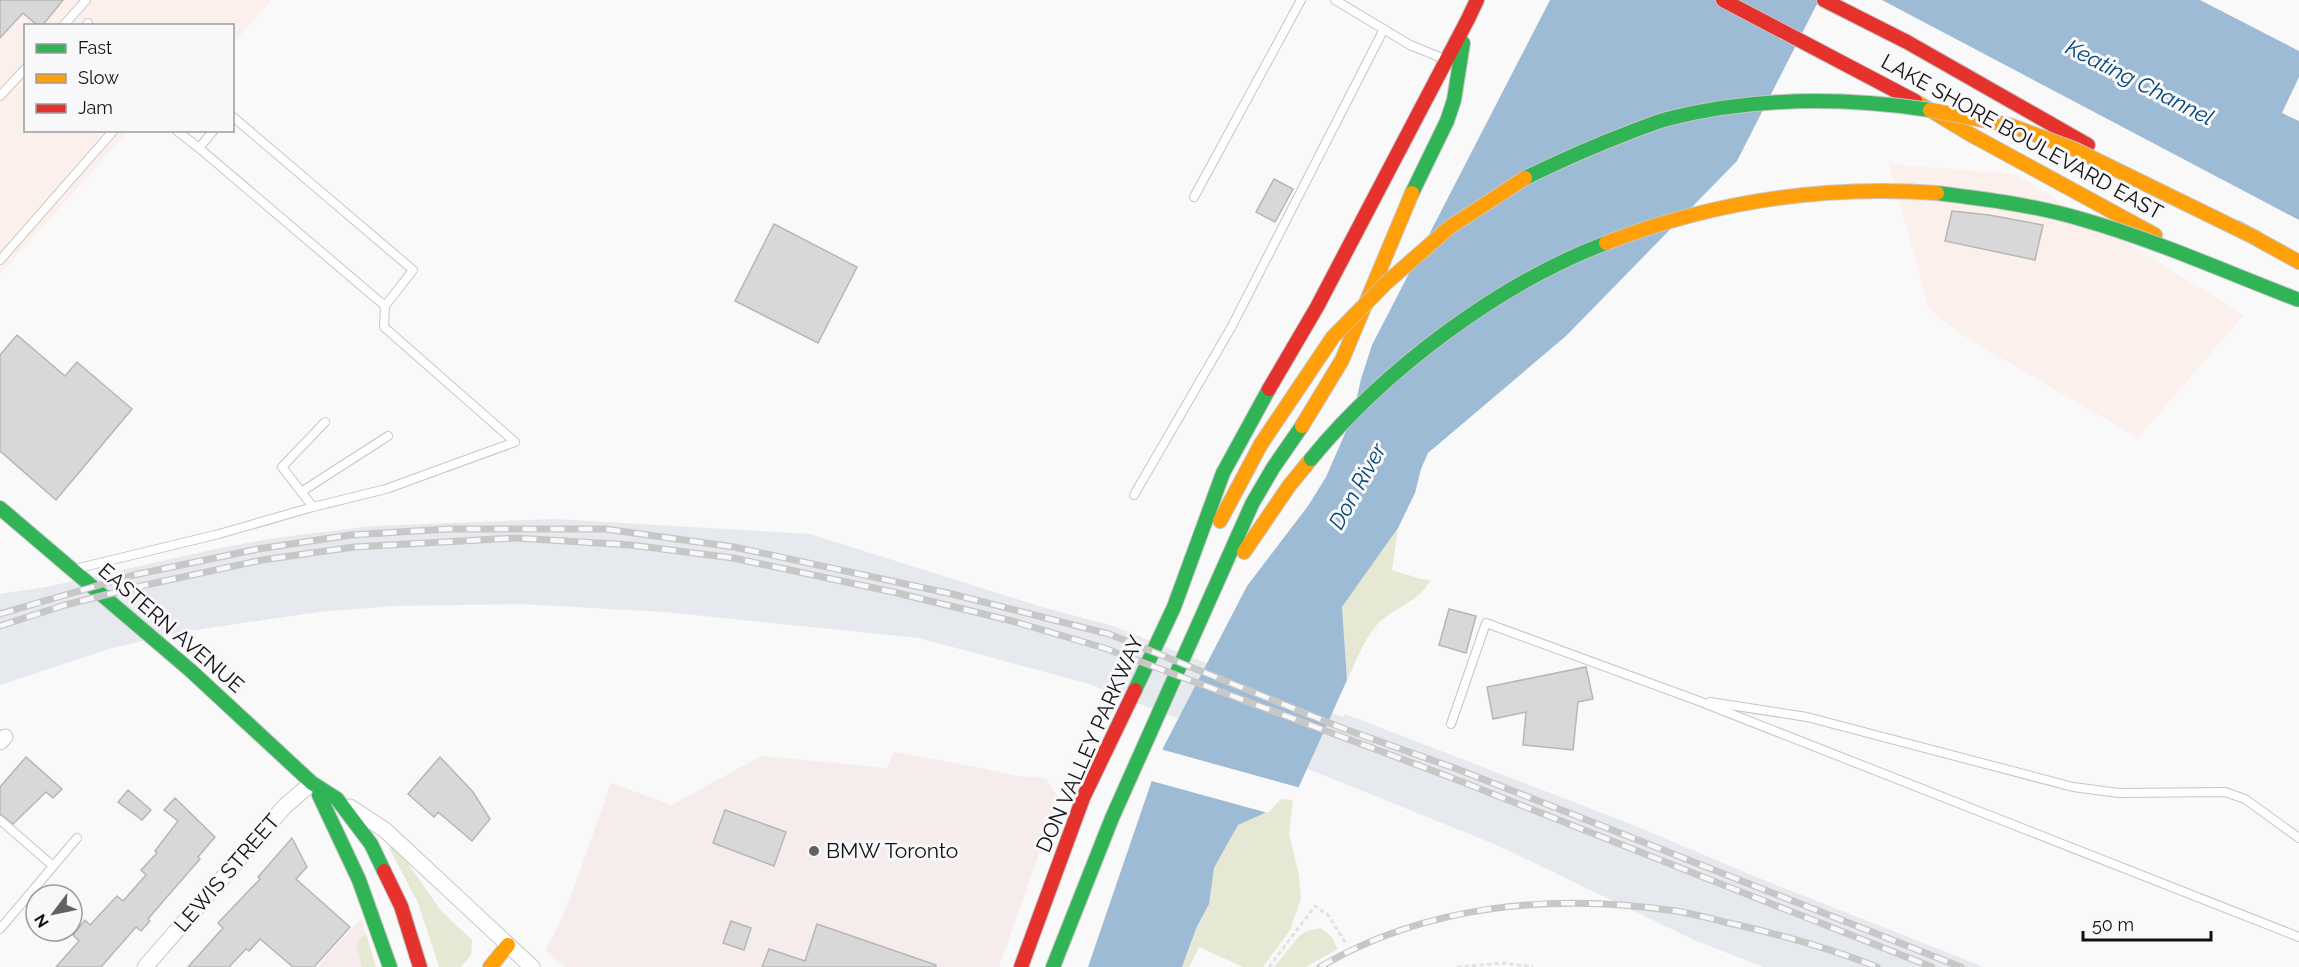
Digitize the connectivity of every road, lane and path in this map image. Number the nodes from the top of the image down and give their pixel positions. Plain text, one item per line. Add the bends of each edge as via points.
1 (86, 0) edge
2 (1301, 0) edge
3 (1335, 0) edge
4 (1477, 0) edge
5 (1723, 0) edge
6 (1824, 0) edge
7 (1468, 19) junction
8 (65, 24) edge
9 (1384, 29) junction
10 (1446, 60) junction
11 (24, 70) edge
12 (0, 96) edge
13 (234, 118) edge
14 (112, 132) edge
15 (179, 132) edge
16 (212, 132) edge
17 (199, 148) junction
18 (1194, 196) dead end
19 (0, 260) edge
20 (2299, 261) edge
21 (2299, 300) edge
22 (385, 306) junction
23 (2299, 313) edge
24 (325, 422) dead end
25 (388, 436) dead end
26 (301, 492) junction
27 (1134, 495) dead end
28 (313, 507) junction
29 (0, 508) edge
30 (71, 569) junction
31 (1174, 607) junction
32 (1197, 627) junction
33 (1696, 700) junction
34 (1451, 724) dead end
35 (312, 783) junction
36 (337, 799) junction
37 (0, 820) edge
38 (77, 838) dead end
39 (2299, 838) edge
40 (53, 866) junction
41 (0, 928) edge
42 (2299, 937) edge
43 (508, 945) junction
44 (1347, 945) dead end
45 (145, 967) edge
46 (390, 967) edge
47 (420, 967) edge
48 (490, 967) edge
49 (532, 967) edge
50 (1021, 967) edge
51 (1053, 967) edge
52 (1269, 967) edge
53 (1457, 967) edge
54 (1533, 967) edge

1 - 8 lane
2 - 18 lane
3 - 9 lane
4 - 7 main road
5 - 23 main road, LAKE SHORE BOULEVARD EAST via 1885,84
6 - 20 main road, LAKE SHORE BOULEVARD EAST via 1907,42
7 - 10 main road
7 - 32 main road via 1448,121 1393,234 1342,360 1252,504
9 - 10 lane
9 - 27 lane via 1232,326
10 - 31 main road via 1317,307 1223,473
11 - 12 lane
13 - 22 lane via 413,270
14 - 19 lane
15 - 17 lane
16 - 17 lane
17 - 22 lane
20 - 31 main road, bridge via 2074,148 2009,125 1888,104 1831,100 1735,106 1666,120 1592,146 1525,178 1450,227 1386,283 1333,337 1261,444
21 - 32 main road, bridge via 2172,248 2087,220 2006,201 1887,189 1802,195 1690,214 1594,247 1498,297 1383,384 1311,459 1249,544
22 - 28 lane via 384,327 516,442 386,489
24 - 26 lane via 282,467
25 - 26 lane
26 - 28 lane
28 - 30 lane
29 - 30 main road, EASTERN AVENUE
30 - 35 main road, EASTERN AVENUE via 190,670
31 - 50 main road, DON VALLEY PARKWAY via 1083,798
32 - 51 main road via 1107,829
33 - 34 lane via 1486,623
33 - 39 lane via 1807,717 2073,787 2119,793 2225,792 2245,799
33 - 42 lane
35 - 36 main road, EASTERN AVENUE
35 - 45 street, LEWIS STREET via 291,800
35 - 46 main road, EASTERN AVENUE via 370,902
36 - 43 street via 383,828
36 - 47 main road, EASTERN AVENUE via 381,865 401,906
37 - 40 lane
38 - 40 lane
40 - 41 lane
43 - 48 main road
43 - 49 street
44 - 52 path via 1328,915 1315,906
53 - 54 path via 1504,963

